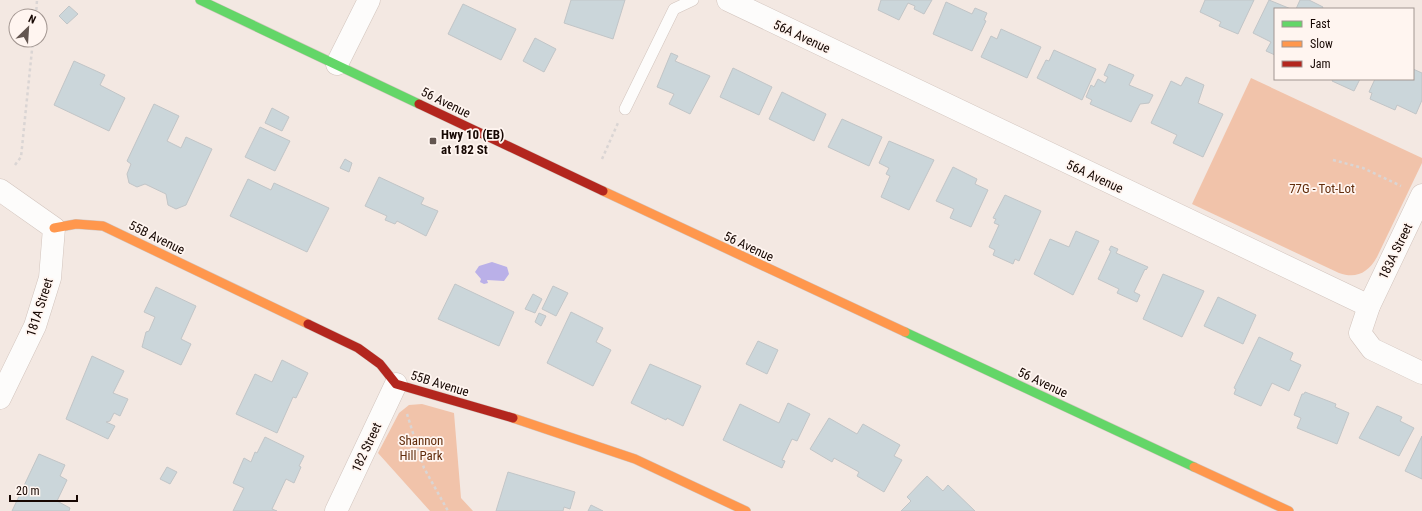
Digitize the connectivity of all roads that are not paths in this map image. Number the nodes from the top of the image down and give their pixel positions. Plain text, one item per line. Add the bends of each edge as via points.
1 (200, 0) edge
2 (369, 0) edge
3 (693, 0) edge
4 (728, 0) edge
5 (337, 64) junction
6 (625, 109) road end
7 (0, 190) edge
8 (1414, 192) edge
9 (54, 228) junction
10 (1368, 306) junction
11 (1422, 373) edge
12 (396, 384) junction
13 (0, 398) edge
14 (336, 511) edge
15 (746, 511) edge
16 (1289, 511) edge

1 - 5 main road, 56 Avenue
2 - 5 street
3 - 6 lane via 674,9
4 - 10 street, 56A Avenue
5 - 16 main road, 56 Avenue via 670,223
7 - 9 street
8 - 10 street, 183A Street
9 - 12 main road, 55B Avenue via 76,224 103,226 358,348 380,364
9 - 13 street, 181A Street via 50,278 35,326
10 - 11 street via 1360,333 1372,349
12 - 14 street, 182 Street
12 - 15 main road, 55B Avenue via 620,453

